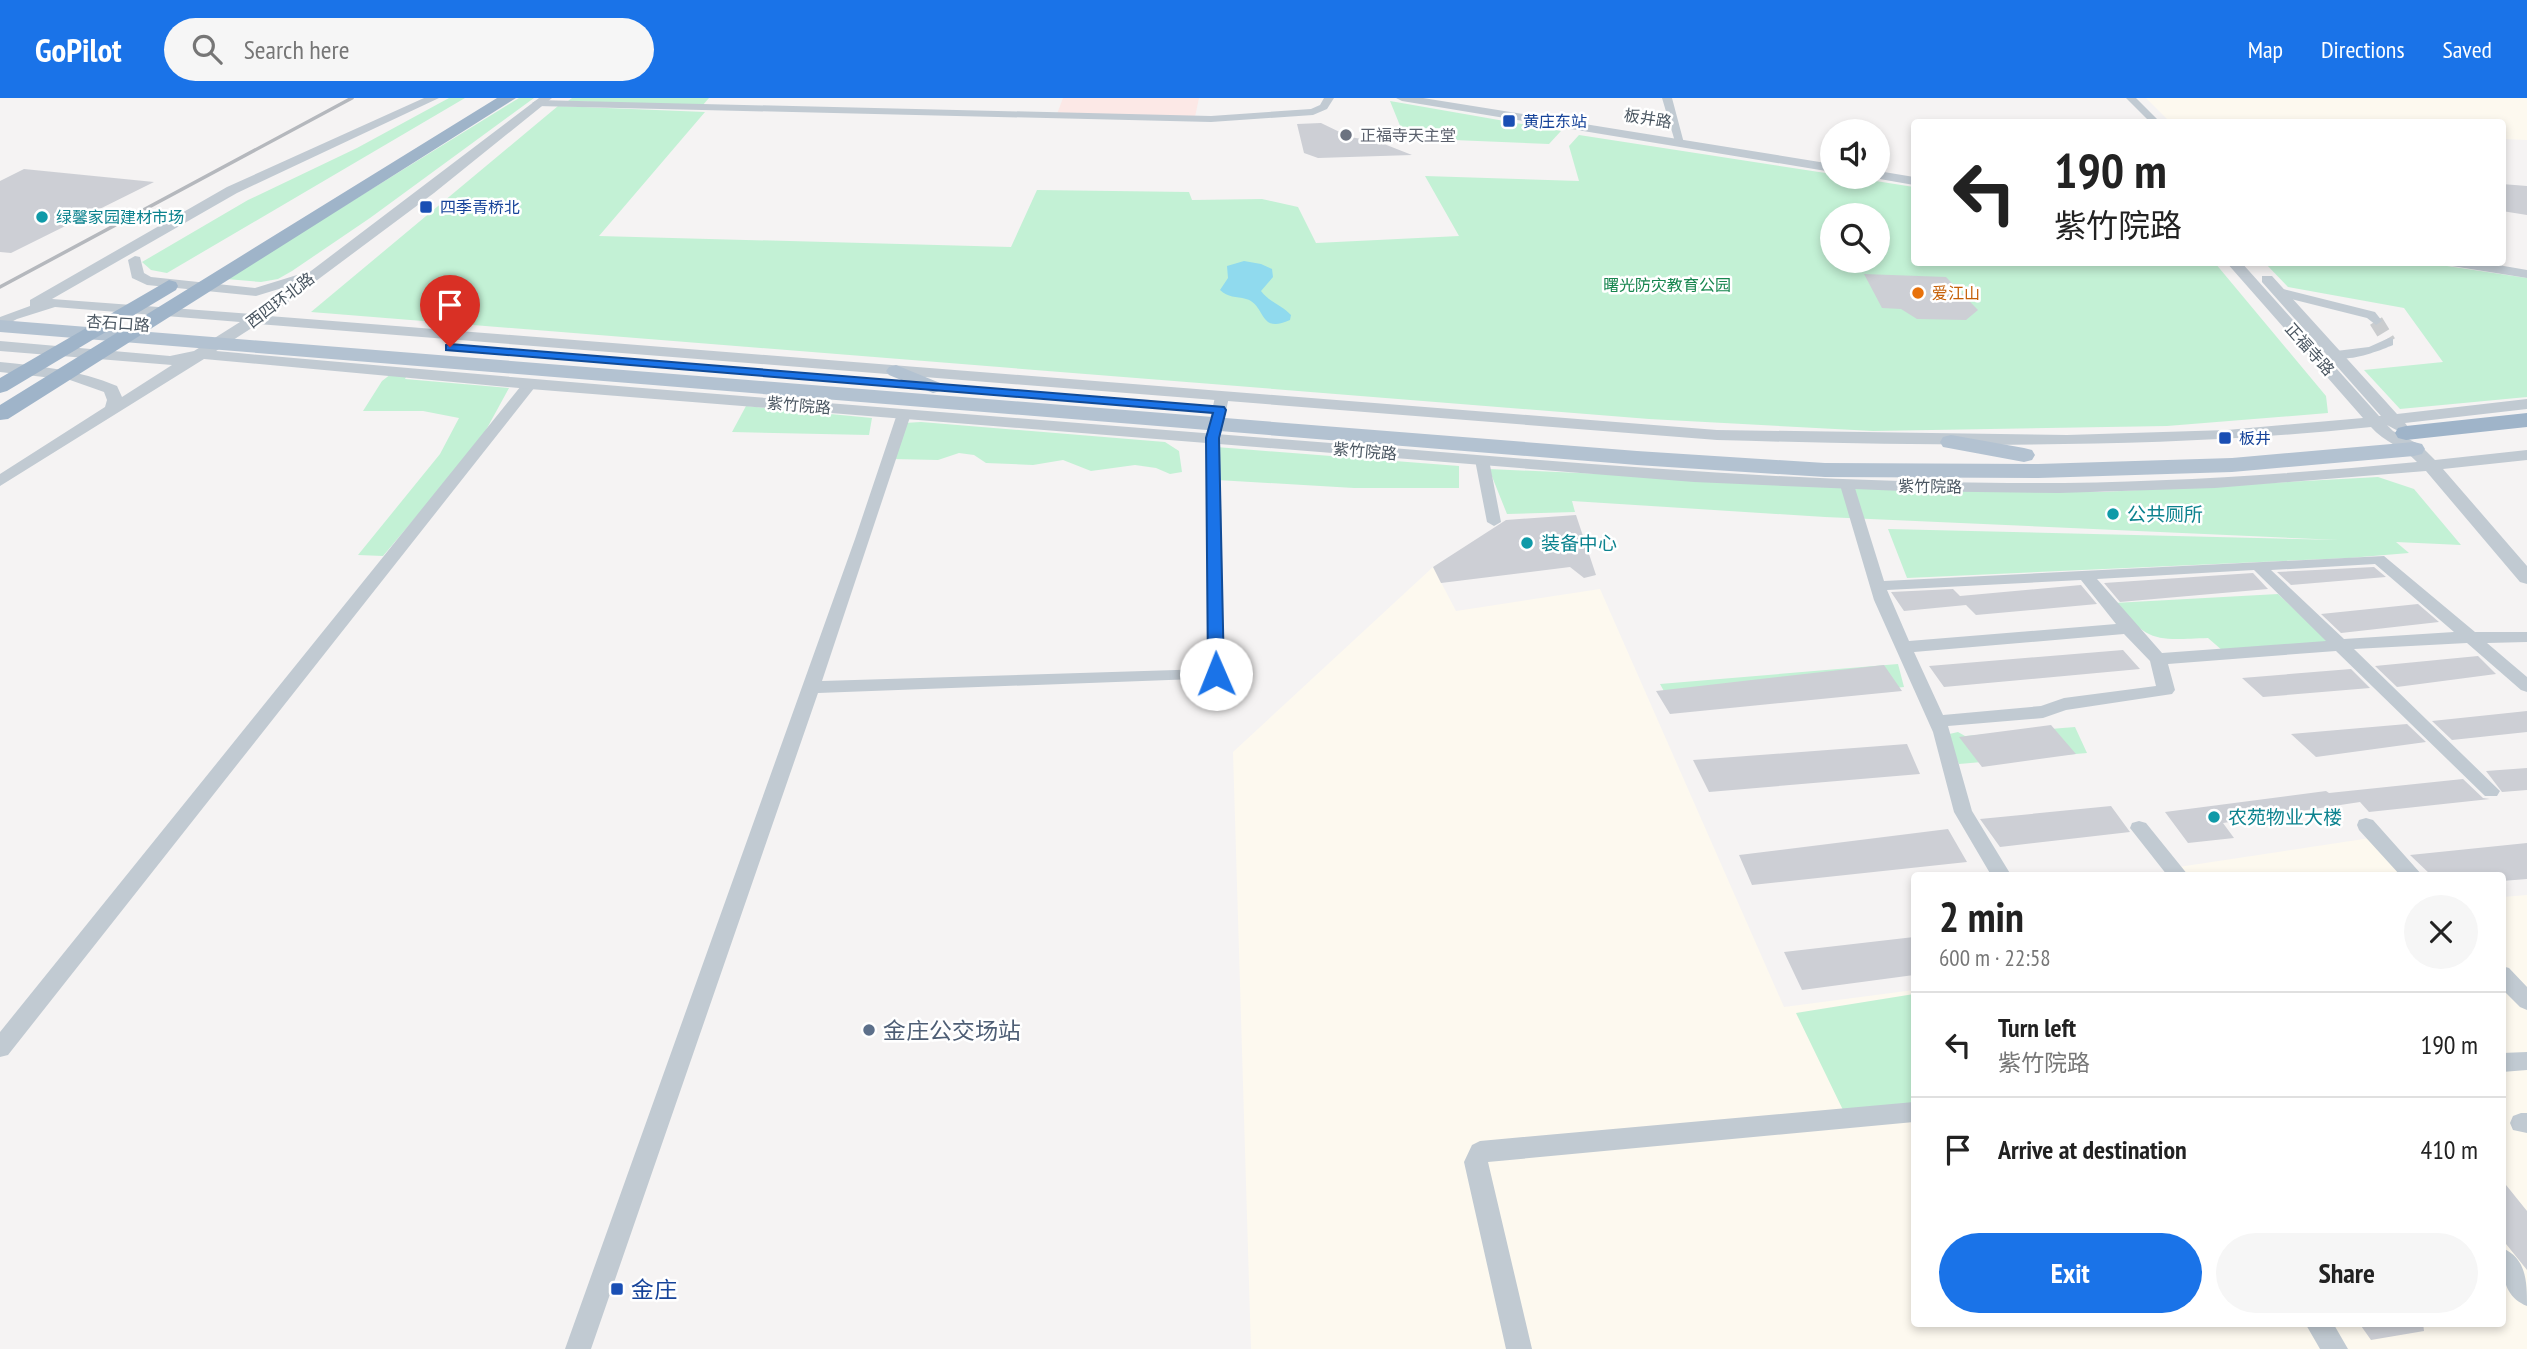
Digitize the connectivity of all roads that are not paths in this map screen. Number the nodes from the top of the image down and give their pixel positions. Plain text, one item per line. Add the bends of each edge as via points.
1 (433, 98) edge
2 (479, 98) edge
3 (508, 98) edge
4 (1329, 98) edge
5 (1402, 98) edge
6 (1418, 98) edge
7 (1667, 98) edge
8 (2131, 98) edge
9 (541, 101) edge
10 (2152, 119) edge
11 (1680, 143) junction
12 (372, 163) dead end
13 (1820, 164) edge
14 (1890, 175) edge
15 (1911, 178) edge
16 (301, 206) dead end
17 (134, 254) junction
18 (220, 255) dead end
19 (2237, 266) edge
20 (2256, 266) edge
21 (2477, 266) edge
22 (323, 267) junction
23 (197, 269) dead end
24 (2527, 274) edge
25 (2279, 292) junction
26 (54, 303) junction
27 (33, 317) junction
28 (2, 321) edge
29 (2376, 321) tunnel mouth
30 (245, 326) junction
31 (2389, 342) dead end
32 (0, 346) edge
33 (210, 348) junction
34 (2336, 355) junction
35 (428, 361) junction
36 (0, 367) edge
37 (895, 371) junction
38 (453, 377) junction
39 (530, 384) junction
40 (729, 384) junction
41 (0, 387) edge
42 (933, 387) junction
43 (774, 404) junction
44 (2527, 404) edge
45 (113, 408) junction
46 (0, 414) edge
47 (904, 414) junction
48 (1218, 417) junction
49 (2527, 420) edge
50 (2395, 431) junction
51 (2527, 436) edge
52 (1427, 441) junction
53 (1951, 442) junction
54 (2527, 455) edge
55 (1482, 460) junction
56 (1519, 463) junction
57 (2031, 463) junction
58 (2431, 466) junction
59 (0, 481) edge
60 (1847, 485) junction
61 (1984, 488) junction
62 (1494, 522) dead end
63 (2257, 565) junction
64 (2085, 575) junction
65 (2527, 578) edge
66 (1878, 586) junction
67 (2128, 628) junction
68 (2527, 637) edge
69 (2471, 638) junction
70 (1903, 647) junction
71 (2343, 647) junction
72 (2158, 659) junction
73 (2527, 686) edge
74 (811, 687) junction
75 (1938, 721) junction
76 (2491, 791) dead end
77 (2366, 825) dead end
78 (2139, 828) dead end
79 (1999, 872) edge
80 (2176, 872) edge
81 (2409, 872) edge
82 (2506, 978) edge
83 (2527, 1001) edge
84 (0, 1048) edge
85 (2527, 1061) edge
86 (2506, 1063) edge
87 (1911, 1112) edge
88 (2506, 1265) edge
89 (2527, 1294) edge
90 (2321, 1327) edge
91 (578, 1349) edge
92 (1518, 1349) edge
93 (2335, 1349) edge

1 - 17 street
2 - 12 highway
3 - 46 highway
4 - 9 street via 1324,107 1312,111 1211,120
5 - 11 street
6 - 11 street, 板井路
7 - 11 street
8 - 10 street
9 - 22 street, 西四环北路
11 - 13 street
14 - 15 street
16 - 18 highway
17 - 22 street via 137,275 147,281 256,292
17 - 26 street
17 - 28 street
19 - 50 street, 正福寺路
20 - 25 street, 正福寺路
21 - 24 street
22 - 30 street, 西四环北路
23 - 41 highway
25 - 29 street via 2371,315
25 - 34 street, 正福寺路
26 - 27 street
26 - 28 street
26 - 30 street
27 - 28 main road, 杏石口路
27 - 30 main road, 杏石口路
28 - 33 main road, 杏石口路
30 - 33 street, 西四环北路
30 - 37 street, 紫竹院路
30 - 42 main road, 紫竹院路
31 - 34 street
32 - 33 street via 170,361
33 - 35 main road, 紫竹院路
33 - 38 street, 紫竹院路
33 - 45 street, 西四环北路
34 - 50 street, 正福寺路
35 - 38 main road
35 - 40 main road, 紫竹院路
36 - 45 street via 89,379 111,389 116,400
37 - 42 main road
37 - 48 street, 紫竹院路
38 - 39 street, 紫竹院路
39 - 43 street, 紫竹院路
39 - 84 street
40 - 43 main road
40 - 48 main road, 紫竹院路
42 - 48 main road, 紫竹院路
43 - 47 street, 紫竹院路
44 - 50 street, 紫竹院路
45 - 59 street, 西四环北路
47 - 48 street, 紫竹院路
47 - 74 street
48 - 52 main road, 紫竹院路
48 - 53 street, 紫竹院路
48 - 55 street, 紫竹院路
48 - 57 main road, 紫竹院路 via 1637,445
48 - 74 street via 1216,674
49 - 50 highway, 紫竹院路
50 - 51 highway, 紫竹院路
50 - 53 street, 紫竹院路
50 - 57 main road, 紫竹院路
50 - 57 main road, 紫竹院路 via 2232,465
50 - 58 street
52 - 56 main road
52 - 57 main road, 紫竹院路 via 1825,470
53 - 57 main road
54 - 58 street, 紫竹院路
55 - 56 street, 紫竹院路
55 - 62 street
56 - 60 street, 紫竹院路
57 - 61 main road
58 - 61 street, 紫竹院路 via 2225,482
58 - 65 street
60 - 61 street, 紫竹院路
60 - 66 street
63 - 64 street
63 - 69 street via 2379,559
63 - 71 street
64 - 66 street
64 - 67 street
66 - 70 street
67 - 70 street
67 - 72 street
68 - 69 street
69 - 71 street
69 - 73 street
70 - 75 street
71 - 72 street
71 - 76 street
72 - 75 street via 2166,690 2064,704 2043,712
74 - 91 street
75 - 79 street via 1964,812
77 - 81 street
78 - 80 street
82 - 83 street
85 - 86 street
87 - 92 street via 1480,1152 1476,1162
88 - 89 street
90 - 93 street

